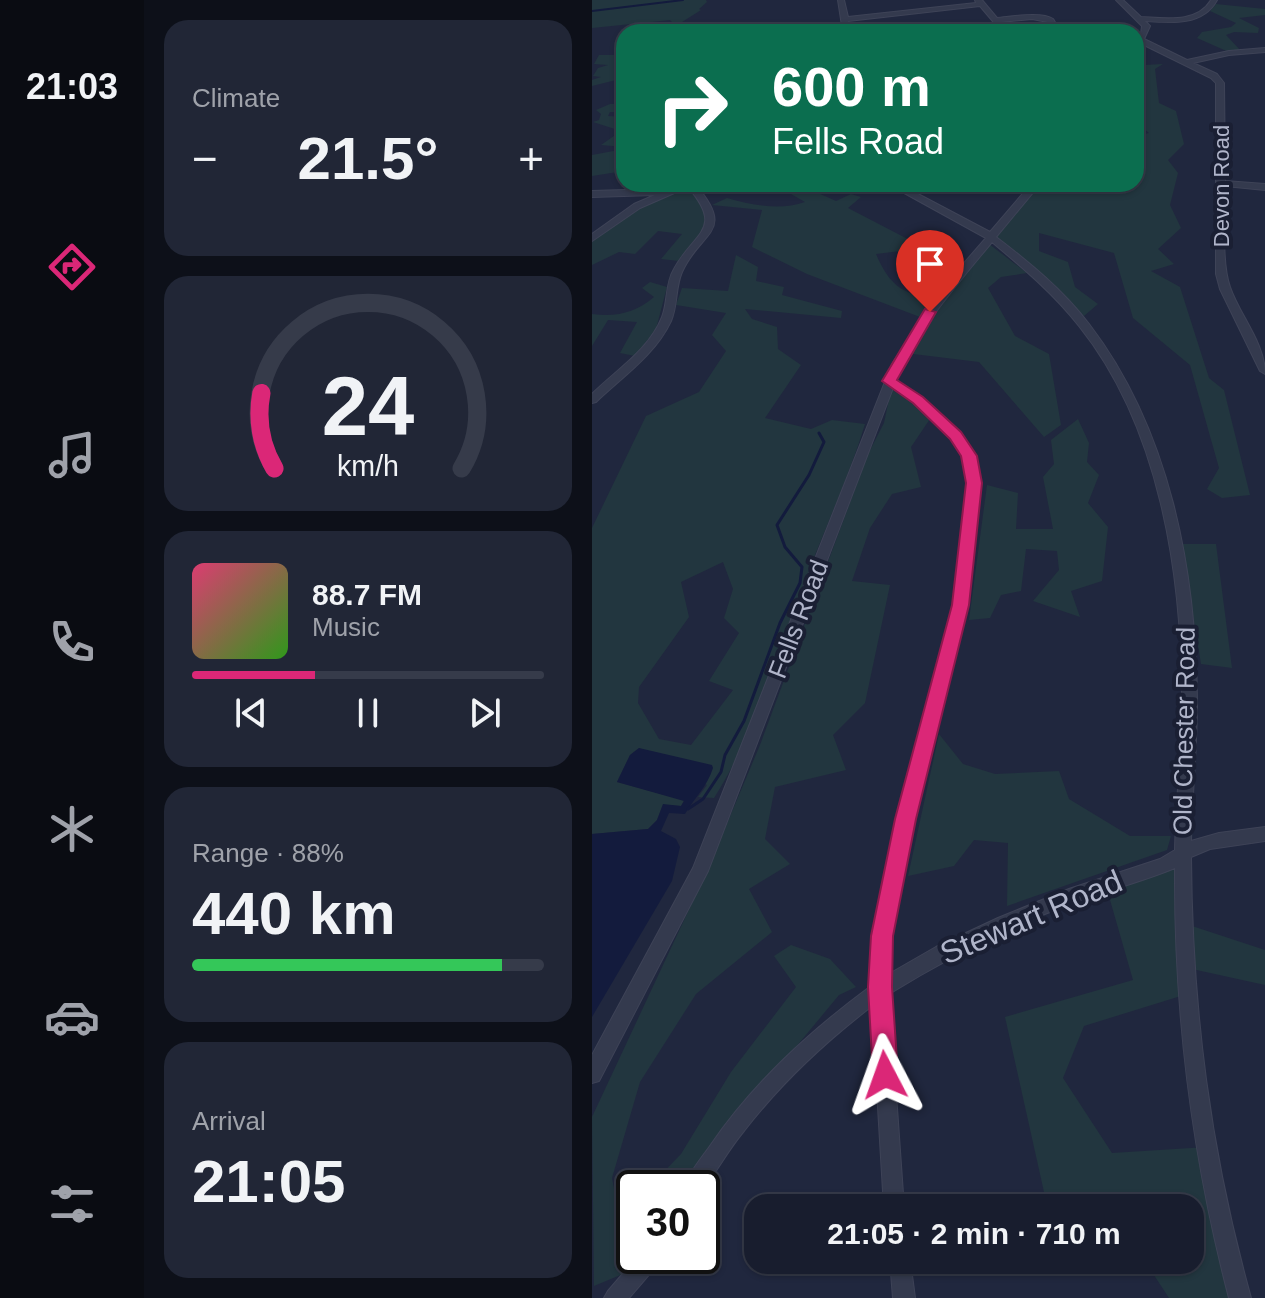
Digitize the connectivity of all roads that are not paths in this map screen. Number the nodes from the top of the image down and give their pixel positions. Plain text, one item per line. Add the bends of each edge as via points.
1 (841, 0) edge
2 (1119, 0) edge
3 (1214, 0) edge
4 (980, 2) edge
5 (845, 19) junction
6 (1141, 19) junction
7 (995, 20) junction
8 (846, 24) edge
9 (999, 24) edge
10 (1052, 24) edge
11 (1144, 24) edge
12 (1144, 44) edge
13 (1265, 50) edge
14 (1241, 52) junction
15 (1265, 61) edge
16 (1188, 62) junction
17 (1221, 183) junction
18 (1265, 187) edge
19 (643, 192) edge
20 (667, 192) edge
21 (695, 192) edge
22 (907, 192) edge
23 (1029, 192) edge
24 (592, 194) edge
25 (991, 237) junction
26 (592, 238) edge
27 (1265, 371) edge
28 (890, 381) junction
29 (592, 400) edge
30 (1265, 834) edge
31 (1183, 854) junction
32 (880, 987) junction
33 (592, 1074) edge
34 (705, 1170) edge
35 (893, 1194) edge
36 (636, 1274) edge
37 (901, 1274) edge
38 (615, 1298) edge
39 (904, 1298) edge
40 (1240, 1298) edge

1 - 5 street
2 - 6 street
3 - 6 street via 1211,8 1197,15
4 - 5 street
4 - 7 street
5 - 8 street
6 - 11 street
7 - 9 street
7 - 10 street via 1037,17
12 - 16 street, Devon Road
13 - 14 street
14 - 15 street
14 - 16 street
16 - 17 street, Devon Road via 1220,83
17 - 18 street
17 - 27 street, Devon Road via 1221,274
19 - 24 street
20 - 26 street
21 - 29 street via 708,206 711,225 677,271 667,317 641,355
22 - 25 street, Old Chester Road
23 - 25 street, Fells Road
25 - 28 street, Fells Road via 922,323
25 - 31 street, Old Chester Road via 1047,283 1092,334 1133,402 1159,468 1178,560 1190,681
28 - 32 street via 956,436 969,456 974,483 960,605 905,819 882,936
28 - 33 street, Fells Road via 713,840
30 - 31 street, Stewart Road via 1195,846
31 - 32 street, Stewart Road via 971,936
31 - 40 street, Old Chester Road via 1186,1004 1198,1106 1216,1217
32 - 34 street, Stewart Road via 753,1100
32 - 35 street
36 - 38 street
37 - 39 street

